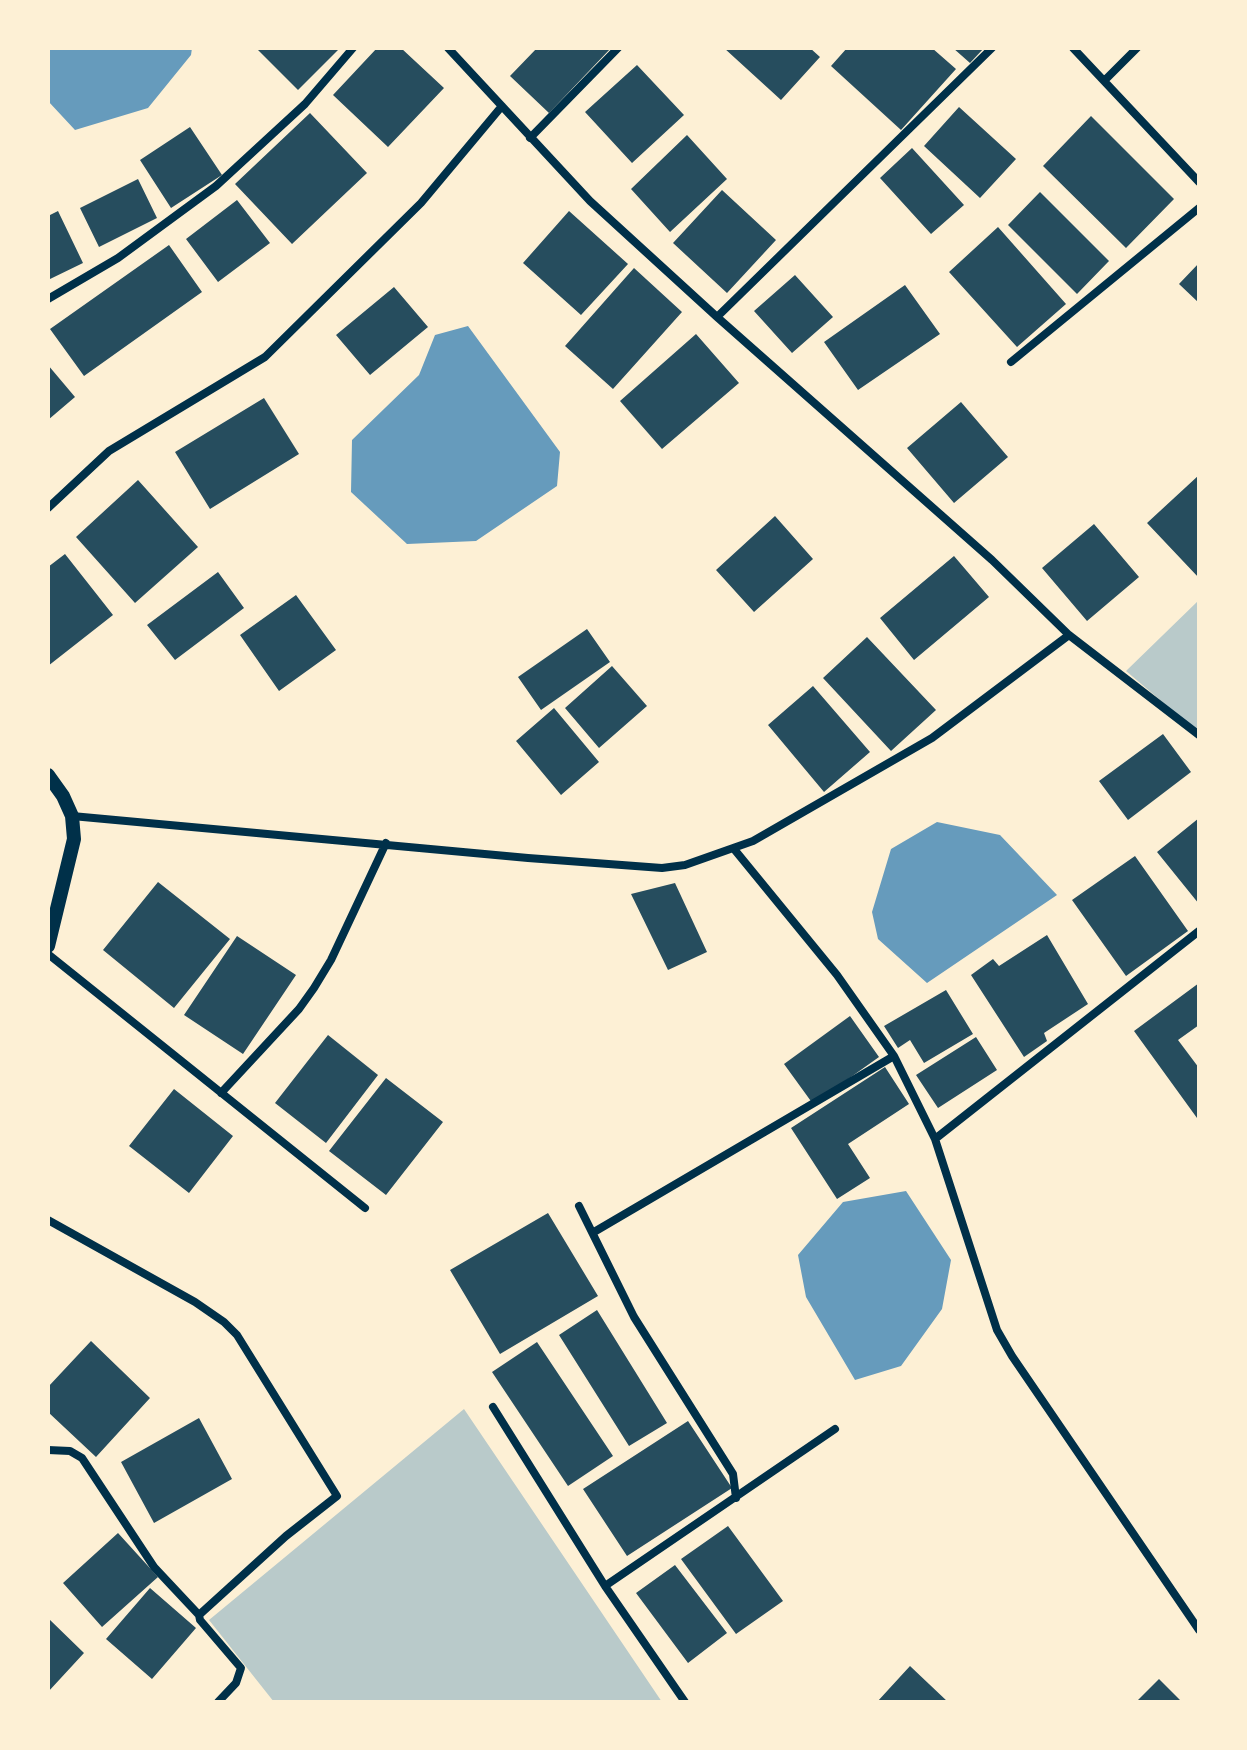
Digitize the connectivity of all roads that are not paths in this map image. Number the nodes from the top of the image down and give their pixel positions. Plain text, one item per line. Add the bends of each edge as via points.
1 (353, 48) edge
2 (448, 48) edge
3 (618, 48) edge
4 (992, 48) edge
5 (1073, 48) edge
6 (1137, 48) edge
7 (1104, 81) junction
8 (502, 106) junction
9 (530, 138) junction
10 (1199, 182) edge
11 (1199, 208) edge
12 (48, 299) edge
13 (717, 317) junction
14 (1011, 362) dead end
15 (48, 508) edge
16 (1069, 635) junction
17 (1199, 735) edge
18 (48, 775) edge
19 (72, 816) junction
20 (386, 843) junction
21 (734, 849) junction
22 (1199, 931) edge
23 (48, 946) edge
24 (48, 954) edge
25 (894, 1056) junction
26 (221, 1093) junction
27 (935, 1139) junction
28 (579, 1206) dead end
29 (365, 1208) dead end
30 (48, 1220) edge
31 (594, 1232) junction
32 (493, 1407) dead end
33 (835, 1429) dead end
34 (48, 1450) edge
35 (736, 1498) junction
36 (605, 1586) junction
37 (199, 1615) junction
38 (1199, 1630) edge
39 (218, 1702) edge
40 (685, 1702) edge

1 - 12 street via 305,104 216,186 118,258
2 - 8 street
3 - 9 street
4 - 13 street
5 - 7 street
6 - 7 street
7 - 10 street
8 - 9 street
8 - 15 street via 421,203 265,357 109,451
9 - 13 street via 590,201
11 - 14 street
13 - 16 street via 992,560
16 - 17 street
16 - 21 street via 932,738
18 - 19 street
19 - 20 street
19 - 23 street via 74,839
20 - 21 street via 662,868
20 - 26 street via 314,988
21 - 25 street via 837,975
22 - 27 street
24 - 26 street
25 - 27 street
25 - 31 street
26 - 29 street
27 - 38 street via 997,1330
28 - 31 street
30 - 37 street via 224,1322 337,1496
31 - 35 street via 634,1317 733,1474
32 - 36 street
33 - 35 street
34 - 37 street via 70,1451 82,1458 154,1567
35 - 36 street
36 - 40 street
37 - 39 street via 241,1668 236,1683

